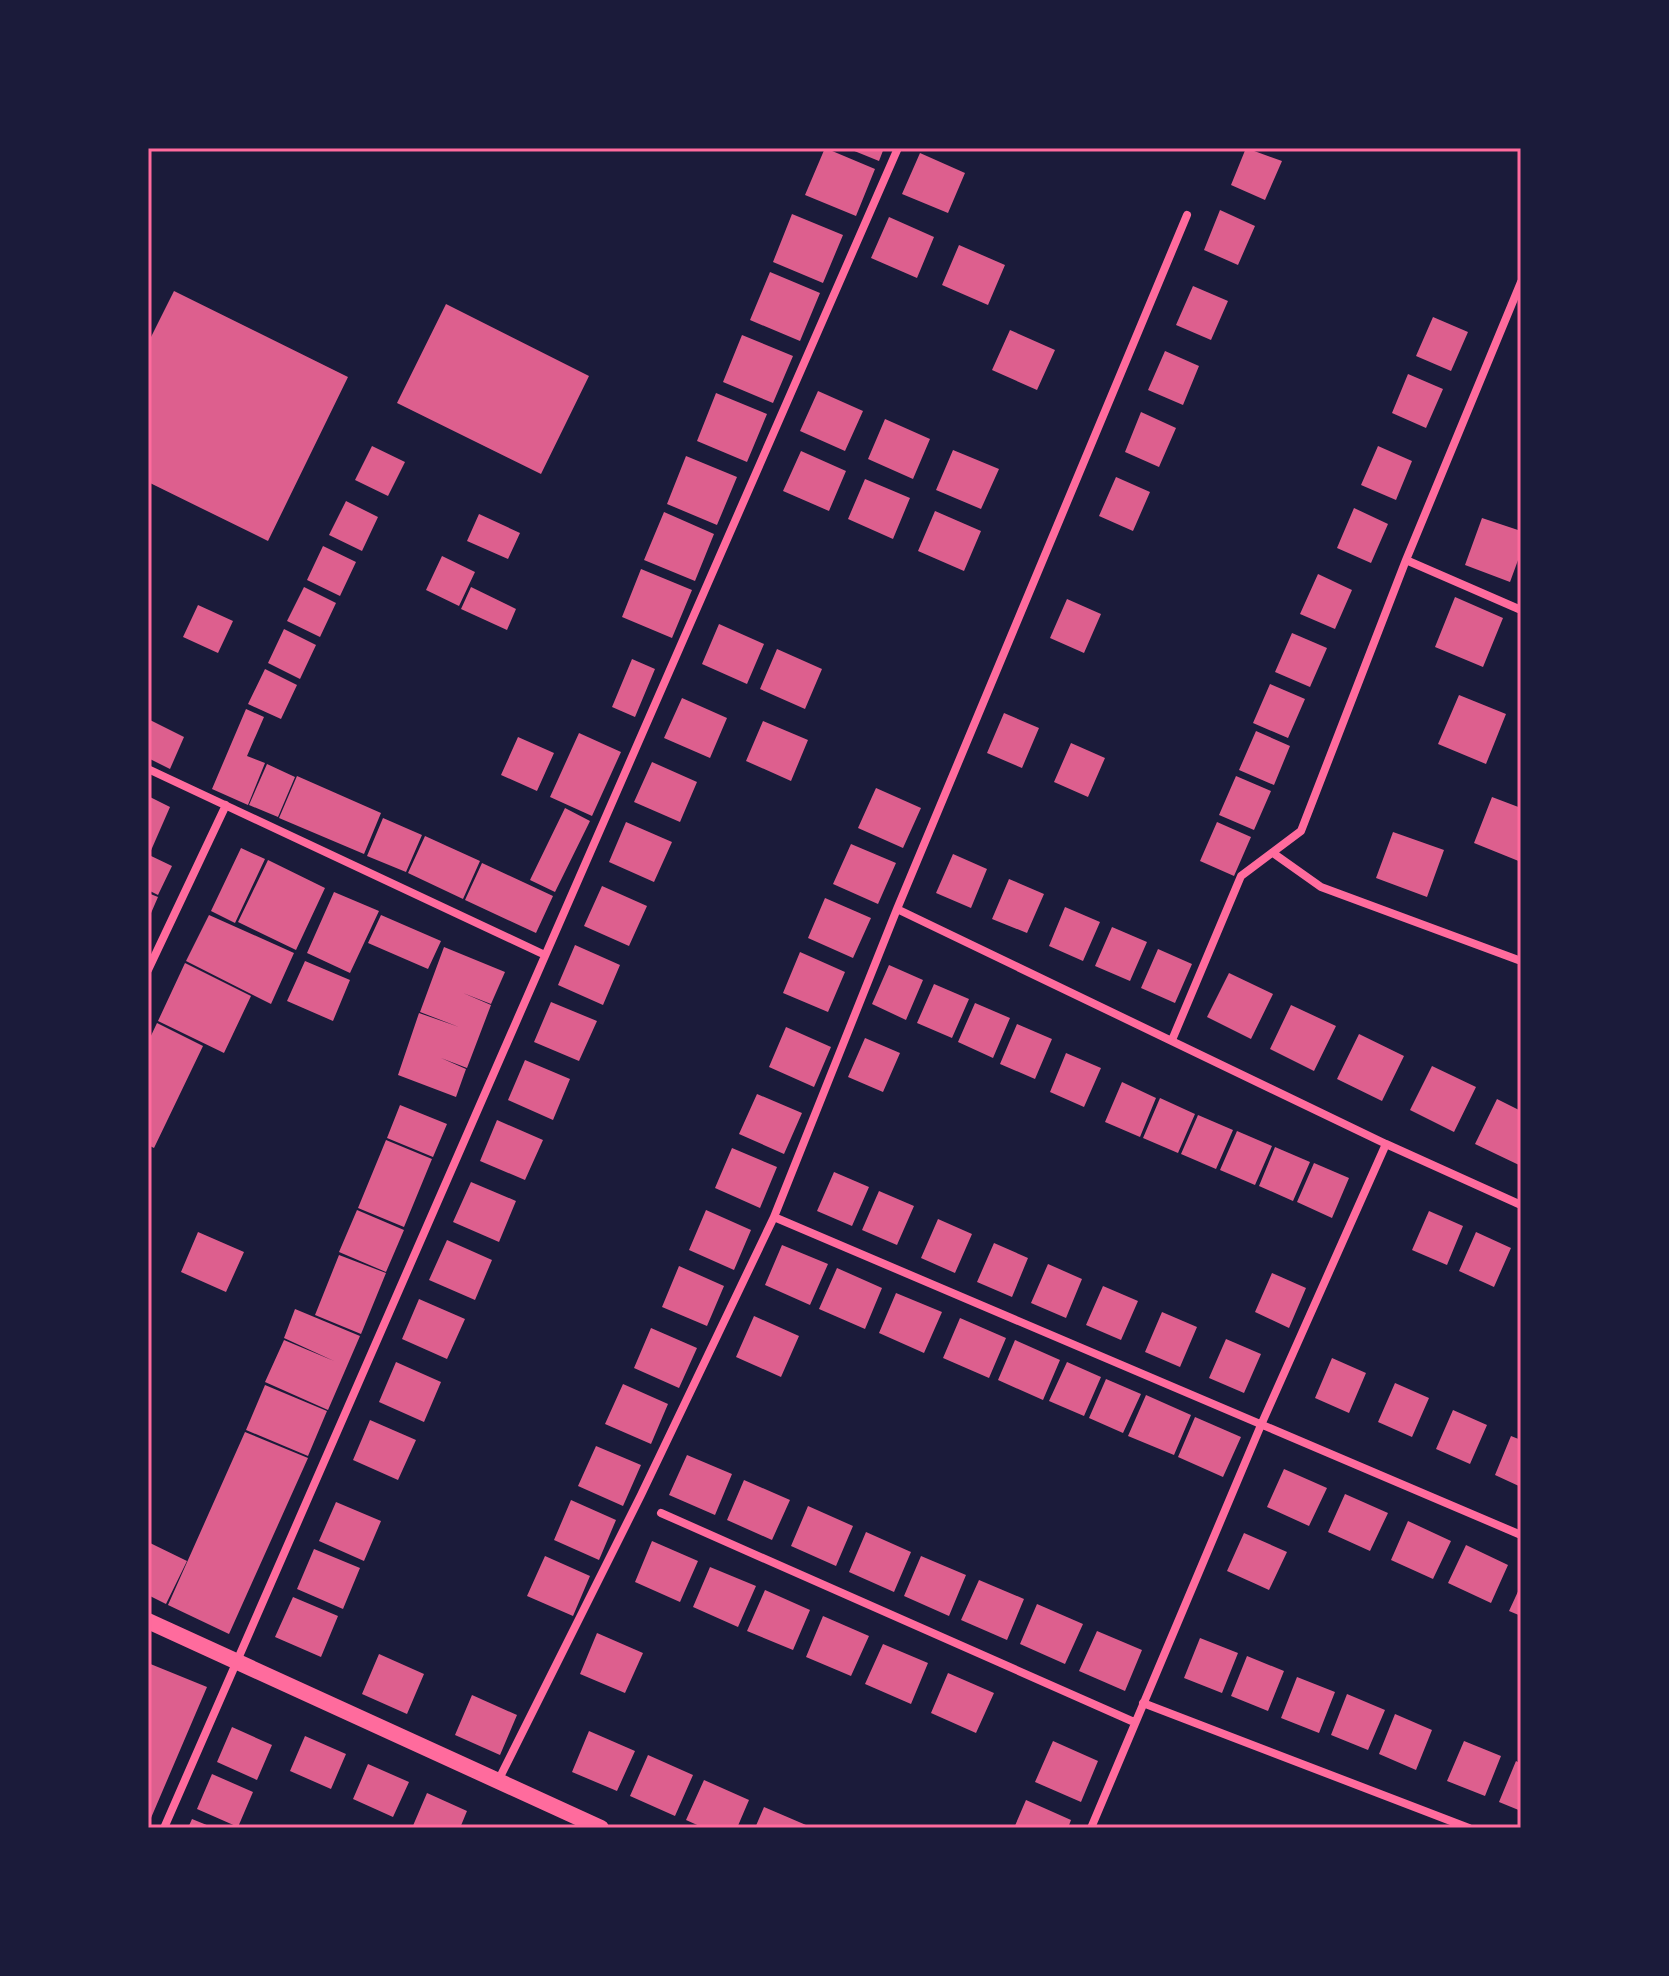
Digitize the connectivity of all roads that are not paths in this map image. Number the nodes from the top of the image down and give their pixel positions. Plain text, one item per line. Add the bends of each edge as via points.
1 (898, 148) edge
2 (1187, 215) dead end
3 (1521, 282) edge
4 (1406, 560) junction
5 (1521, 610) edge
6 (148, 769) edge
7 (226, 805) junction
8 (1273, 853) junction
9 (897, 909) junction
10 (545, 955) junction
11 (1521, 961) edge
12 (148, 970) edge
13 (1172, 1040) junction
14 (1386, 1144) junction
15 (1521, 1205) edge
16 (774, 1217) junction
17 (1261, 1425) junction
18 (661, 1513) dead end
19 (1521, 1535) edge
20 (148, 1621) edge
21 (236, 1662) junction
22 (1143, 1703) junction
23 (1134, 1722) junction
24 (497, 1782) junction
25 (164, 1828) edge
26 (601, 1828) edge
27 (1091, 1828) edge
28 (1469, 1828) edge

1 - 10 street
2 - 9 street
3 - 4 street
4 - 5 street
4 - 8 street via 1301,831
6 - 7 street
7 - 10 street
7 - 12 street
8 - 11 street via 1321,887
8 - 13 street via 1241,876
9 - 13 street
9 - 16 street
10 - 21 street
13 - 14 street
14 - 15 street
14 - 17 street
16 - 17 street
16 - 24 street
17 - 19 street
17 - 22 street
18 - 23 street
20 - 21 main road
21 - 24 main road
21 - 25 street
22 - 23 street
22 - 28 street
23 - 27 street
24 - 26 main road

